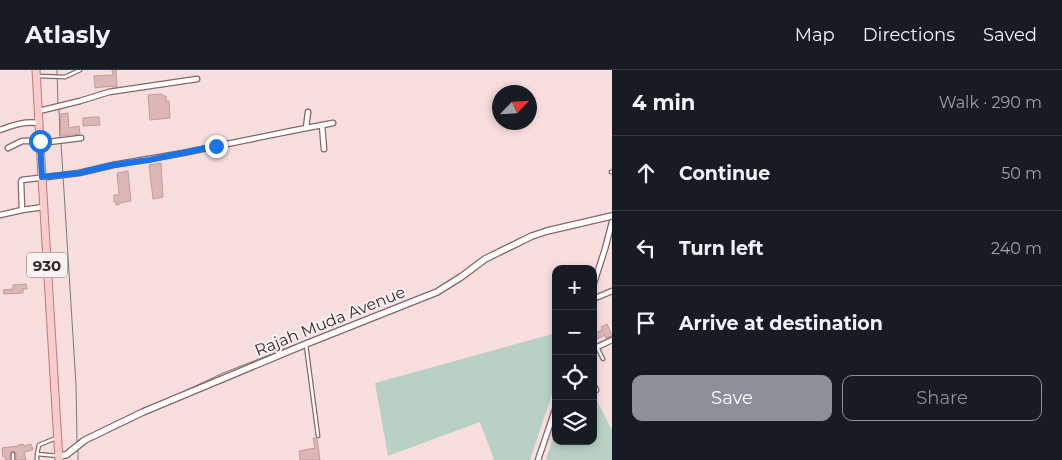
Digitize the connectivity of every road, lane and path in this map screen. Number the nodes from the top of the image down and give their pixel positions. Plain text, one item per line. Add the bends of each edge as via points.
1 (80, 70) edge
2 (36, 73) edge
3 (197, 79) dead end
4 (39, 111) junction
5 (308, 112) dead end
6 (39, 123) junction
7 (333, 123) dead end
8 (322, 125) junction
9 (306, 128) junction
10 (0, 130) edge
11 (81, 138) dead end
12 (41, 142) junction
13 (8, 148) dead end
14 (324, 149) dead end
15 (42, 177) junction
16 (44, 207) junction
17 (22, 210) junction
18 (0, 215) edge
19 (612, 216) edge
20 (612, 222) edge
21 (597, 276) edge
22 (612, 291) edge
23 (597, 298) edge
24 (612, 340) edge
25 (306, 344) junction
26 (597, 347) edge
27 (597, 351) edge
28 (603, 359) dead end
29 (552, 419) edge
30 (318, 436) dead end
31 (57, 438) junction
32 (13, 454) dead end
33 (37, 454) junction
34 (59, 458) edge
35 (13, 460) edge
36 (36, 460) edge
37 (538, 460) edge

1 - 2 lane via 65,77
2 - 4 main road, 930
3 - 4 street via 109,92
4 - 6 main road, 930
5 - 9 street
6 - 10 street via 16,124
6 - 12 main road, 930
7 - 8 street
8 - 9 street
8 - 14 street
9 - 15 street via 166,157
11 - 12 street
12 - 13 street via 22,141
12 - 15 main road, 930
15 - 16 main road, 930
15 - 17 street via 21,180
16 - 17 street
16 - 31 main road, 930
17 - 18 street
19 - 25 street, Rajah Muda Avenue via 532,236 484,259 437,292
20 - 21 street via 608,250
22 - 23 street
24 - 26 street
25 - 30 lane
25 - 34 street, Rajah Muda Avenue via 144,412 85,440
27 - 28 lane
29 - 37 street
31 - 33 lane via 39,445
31 - 34 main road, 930
32 - 35 lane
33 - 34 lane
33 - 36 lane

